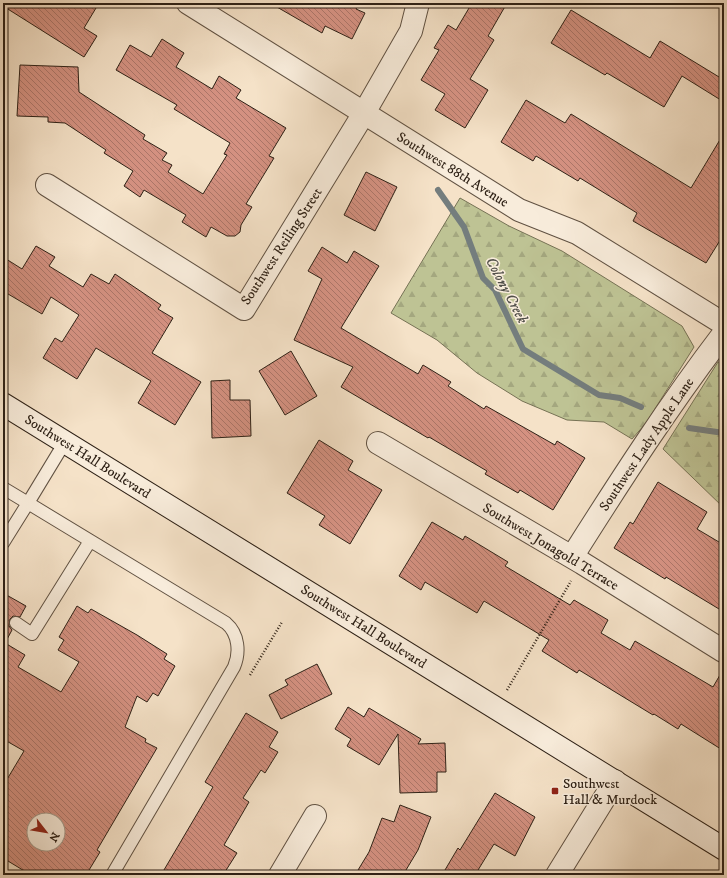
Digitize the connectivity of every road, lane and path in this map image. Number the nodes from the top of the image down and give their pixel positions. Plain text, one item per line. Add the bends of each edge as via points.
1 (188, 3) edge
2 (418, 3) edge
3 (364, 113) junction
4 (47, 185) dead end
5 (724, 324) edge
6 (724, 333) edge
7 (3, 404) edge
8 (65, 442) junction
9 (378, 443) dead end
10 (3, 488) edge
11 (28, 503) junction
12 (90, 541) junction
13 (3, 543) edge
14 (577, 560) junction
15 (16, 623) dead end
16 (723, 651) dead end
17 (496, 708) junction
18 (615, 781) junction
19 (315, 816) dead end
20 (724, 848) edge
21 (112, 875) edge
22 (280, 875) edge
23 (557, 875) edge

1 - 3 street, Southwest 88th Avenue
2 - 3 street, Southwest Reiling Street via 412,31
3 - 4 street, Southwest Reiling Street via 244,309
3 - 5 street, Southwest 88th Avenue via 519,210 577,233
6 - 14 street, Southwest Lady Apple Lane via 638,454
7 - 8 street, Southwest Hall Boulevard
8 - 11 lane
8 - 17 street, Southwest Hall Boulevard
9 - 14 street, Southwest Jonagold Terrace
10 - 11 lane
11 - 12 lane
11 - 13 lane
12 - 15 lane via 32,634
12 - 21 lane via 226,623 231,628 238,647 238,659 234,667
14 - 16 street, Southwest Jonagold Terrace
14 - 17 path
17 - 18 street, Southwest Hall Boulevard
18 - 20 street, Southwest Hall Boulevard
18 - 23 street
19 - 22 street

